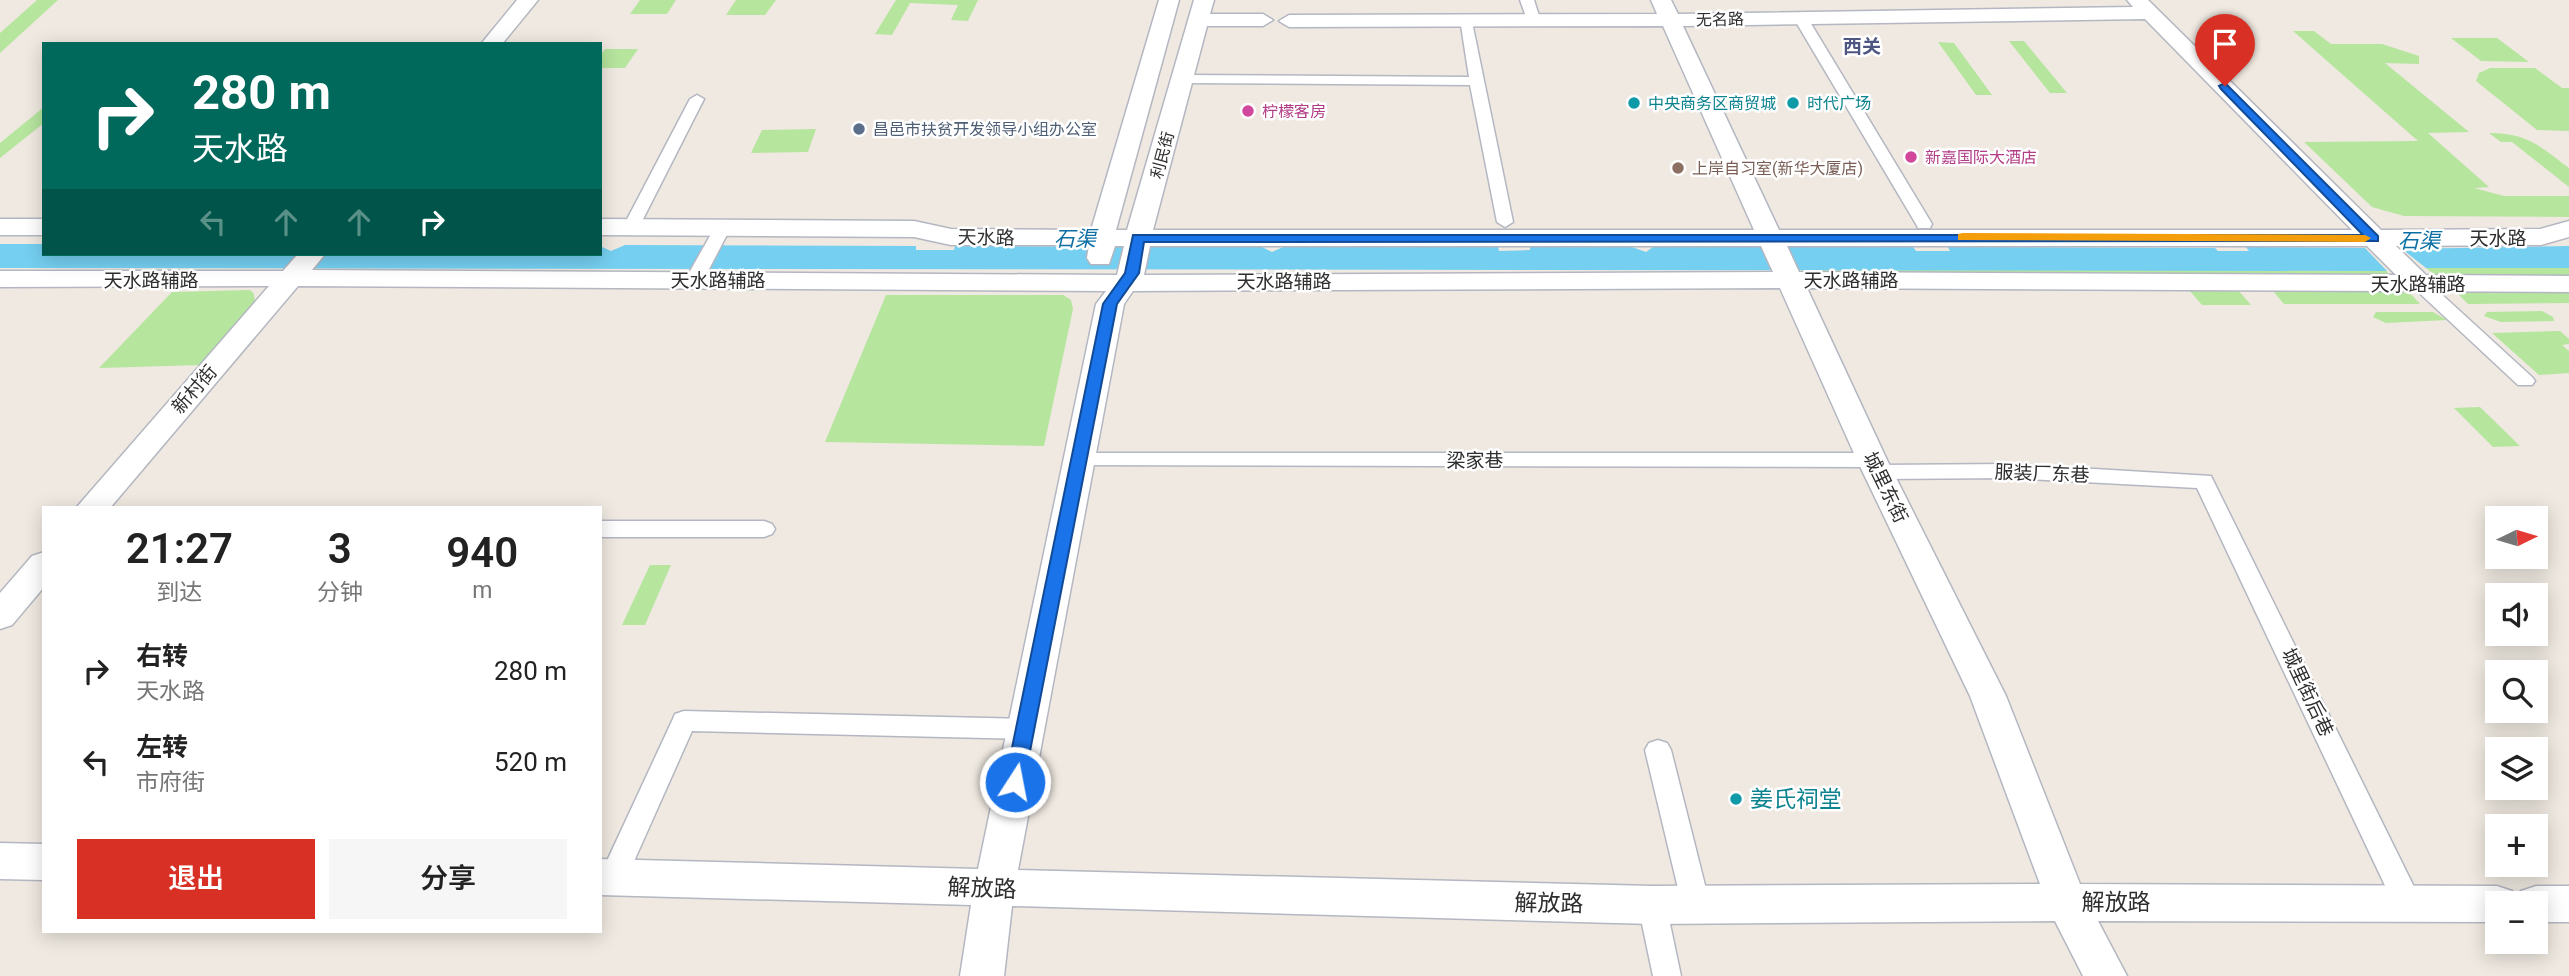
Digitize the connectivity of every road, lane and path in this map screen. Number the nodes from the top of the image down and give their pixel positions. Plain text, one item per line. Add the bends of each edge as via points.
1 (528, 0) edge
2 (1169, 0) edge
3 (1527, 0) edge
4 (2144, 6) edge
5 (1202, 10) edge
6 (1665, 10) edge
7 (1804, 11) edge
8 (1263, 20) dead end
9 (1289, 21) dead end
10 (1465, 22) junction
11 (1534, 22) junction
12 (493, 42) edge
13 (1183, 79) junction
14 (1478, 81) junction
15 (698, 99) dead end
16 (1505, 222) junction
17 (1924, 223) junction
18 (602, 227) edge
19 (631, 227) junction
20 (0, 228) edge
21 (42, 228) edge
22 (2569, 229) edge
23 (1104, 233) junction
24 (1139, 234) junction
25 (718, 235) junction
26 (2371, 236) junction
27 (1776, 250) junction
28 (299, 268) edge
29 (698, 273) dead end
30 (2414, 278) junction
31 (0, 279) edge
32 (1112, 283) junction
33 (2569, 284) edge
34 (2525, 381) dead end
35 (1078, 460) junction
36 (1875, 466) junction
37 (2204, 481) joint
38 (94, 506) edge
39 (602, 529) edge
40 (764, 529) dead end
41 (42, 566) edge
42 (0, 616) edge
43 (1025, 729) junction
44 (1658, 750) dead end
45 (0, 861) edge
46 (42, 862) edge
47 (606, 878) edge
48 (994, 888) junction
49 (2067, 902) junction
50 (2409, 904) junction
51 (2485, 904) edge
52 (2548, 904) edge
53 (2569, 904) edge
54 (1652, 905) junction
55 (1696, 905) junction
56 (982, 976) edge
57 (1667, 976) edge
58 (2105, 976) edge

1 - 12 street
2 - 23 street, 利民街
3 - 11 street
4 - 7 street, 无名路
4 - 26 street
5 - 8 street
5 - 13 street, 利民街
6 - 7 street, 无名路
6 - 11 street, 无名路
6 - 27 street, 城里东街
7 - 17 street
9 - 10 street, 无名路
10 - 11 street, 无名路
10 - 14 street
13 - 14 street
13 - 24 street, 利民街
14 - 16 street
15 - 19 street
16 - 24 street, 天水路
16 - 27 street, 天水路
17 - 26 street, 天水路
17 - 27 street, 天水路
18 - 19 street, 天水路
19 - 25 street, 天水路
20 - 21 street
22 - 26 street, 天水路 via 2541,237
23 - 24 street, 天水路
23 - 25 street, 天水路 via 951,237 914,229
23 - 32 street, 利民街
24 - 27 street, 天水路
24 - 32 street, 利民街
25 - 29 street
26 - 27 street, 天水路
26 - 30 street
27 - 30 street, 天水路辅路
27 - 32 street, 天水路辅路
27 - 36 street, 城里东街
28 - 31 street, 天水路辅路
28 - 32 street, 天水路辅路 via 533,278
28 - 38 street, 新村街
30 - 33 street, 天水路辅路
30 - 34 street
32 - 35 street, 利民街
35 - 36 street, 梁家巷
35 - 43 street, 利民街
36 - 37 street, 服装厂东巷
36 - 49 street, 城里东街 via 1988,696
37 - 50 street, 城里街后巷
39 - 40 street
41 - 42 street
43 - 47 street via 684,722
43 - 48 street, 利民街
44 - 55 street
45 - 46 street
47 - 48 street, 解放路
48 - 54 street, 解放路
48 - 56 street, 利民街
49 - 50 street, 解放路
49 - 55 street, 解放路
49 - 58 street, 城里东街
50 - 51 street, 解放路
52 - 53 street
54 - 55 street, 解放路
54 - 57 street

